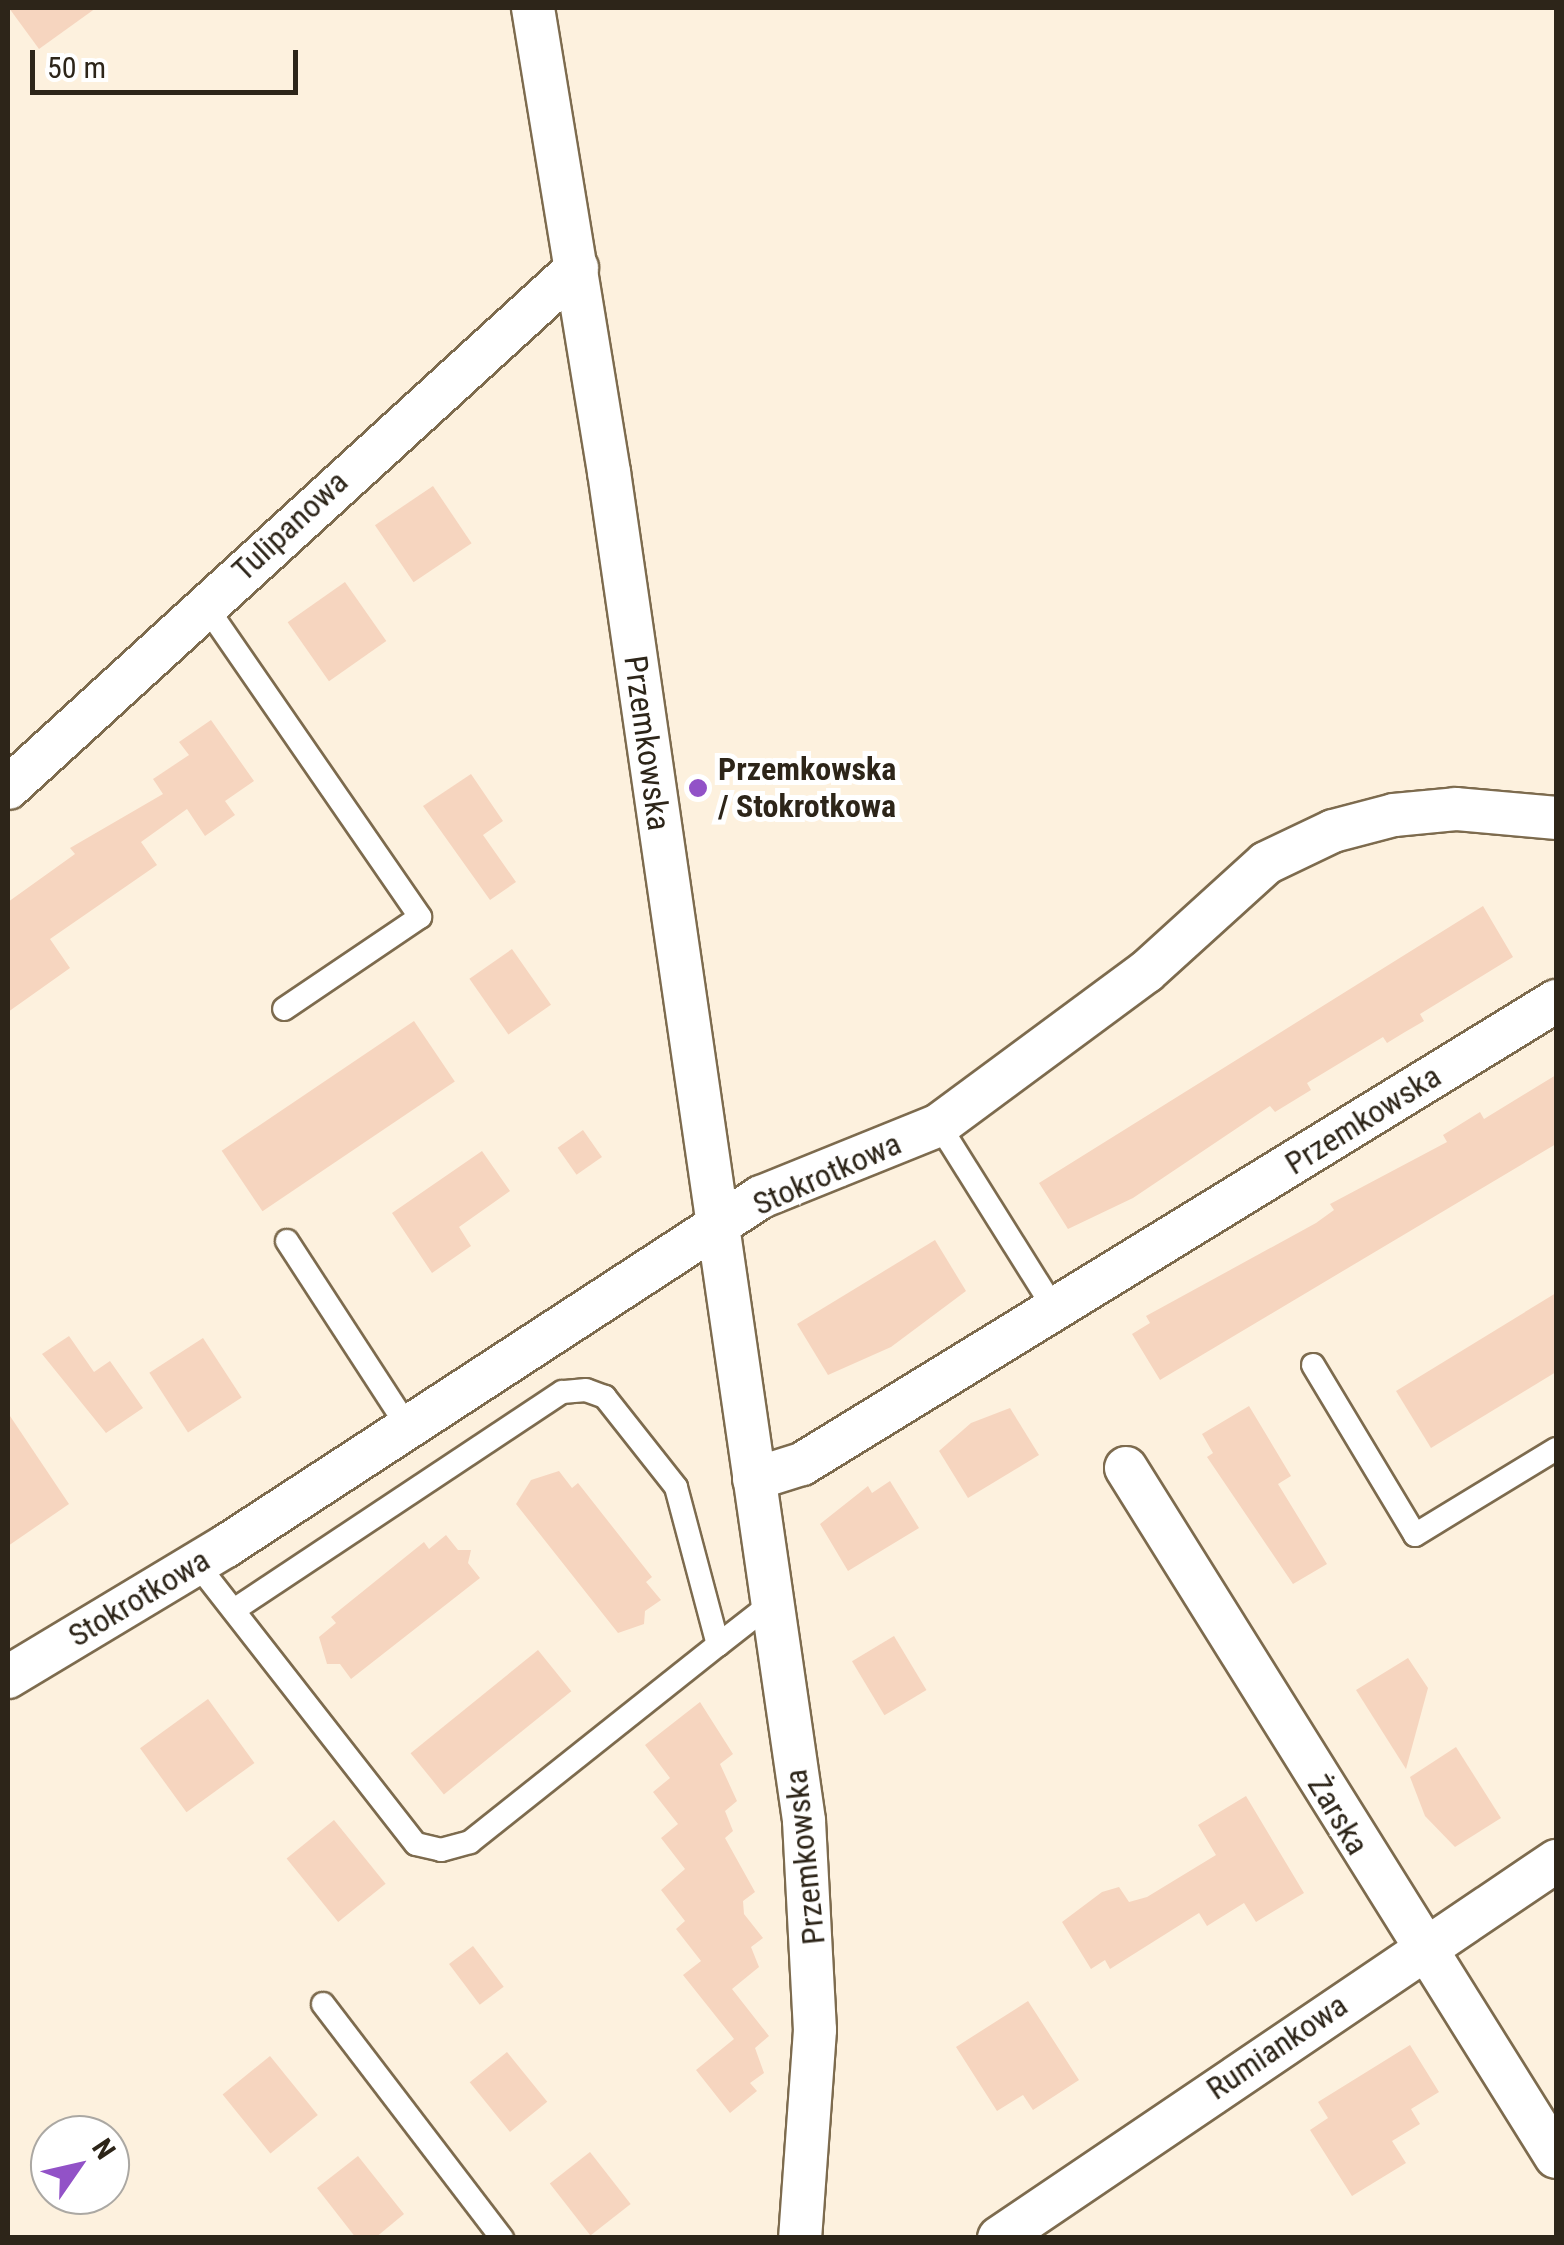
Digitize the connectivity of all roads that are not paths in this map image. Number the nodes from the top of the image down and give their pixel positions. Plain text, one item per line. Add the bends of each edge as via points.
1 (533, 8) edge
2 (577, 268) junction
3 (205, 605) junction
4 (8, 788) edge
5 (1556, 818) edge
6 (1556, 1001) edge
7 (284, 1009) dead end
8 (939, 1125) junction
9 (719, 1228) junction
10 (288, 1240) dead end
11 (1055, 1310) junction
12 (1313, 1366) dead end
13 (409, 1429) junction
14 (1556, 1448) edge
15 (1126, 1468) dead end
16 (754, 1479) junction
17 (197, 1564) junction
18 (773, 1602) junction
19 (234, 1610) junction
20 (718, 1645) junction
21 (8, 1677) edge
22 (1556, 1861) edge
23 (1421, 1950) junction
24 (323, 2004) dead end
25 (1556, 2158) edge
26 (502, 2238) edge
27 (800, 2238) edge
28 (1000, 2238) edge

1 - 2 street, Przemkowska
2 - 3 street, Tulipanowa
2 - 9 street, Przemkowska
3 - 4 street, Tulipanowa
3 - 7 lane via 420,917
5 - 8 street, Stokrotkowa via 1456,809 1394,815 1333,831 1266,863 1146,972
6 - 11 street, Przemkowska
8 - 9 street, Stokrotkowa via 761,1197
8 - 11 lane
9 - 13 street, Stokrotkowa
9 - 16 street, Przemkowska
10 - 13 lane
11 - 16 street, Przemkowska via 802,1464
12 - 14 lane via 1415,1535
13 - 17 street, Stokrotkowa
15 - 23 street, Żarska
16 - 18 street, Przemkowska
17 - 19 lane
17 - 21 street, Stokrotkowa
18 - 20 lane
18 - 27 street, Przemkowska via 815,1958
19 - 20 lane via 416,1844 442,1850 470,1842
19 - 20 lane via 562,1392 586,1390 605,1397 676,1487
22 - 23 street, Rumiankowa
23 - 25 street, Żarska
23 - 28 street, Rumiankowa
24 - 26 lane

